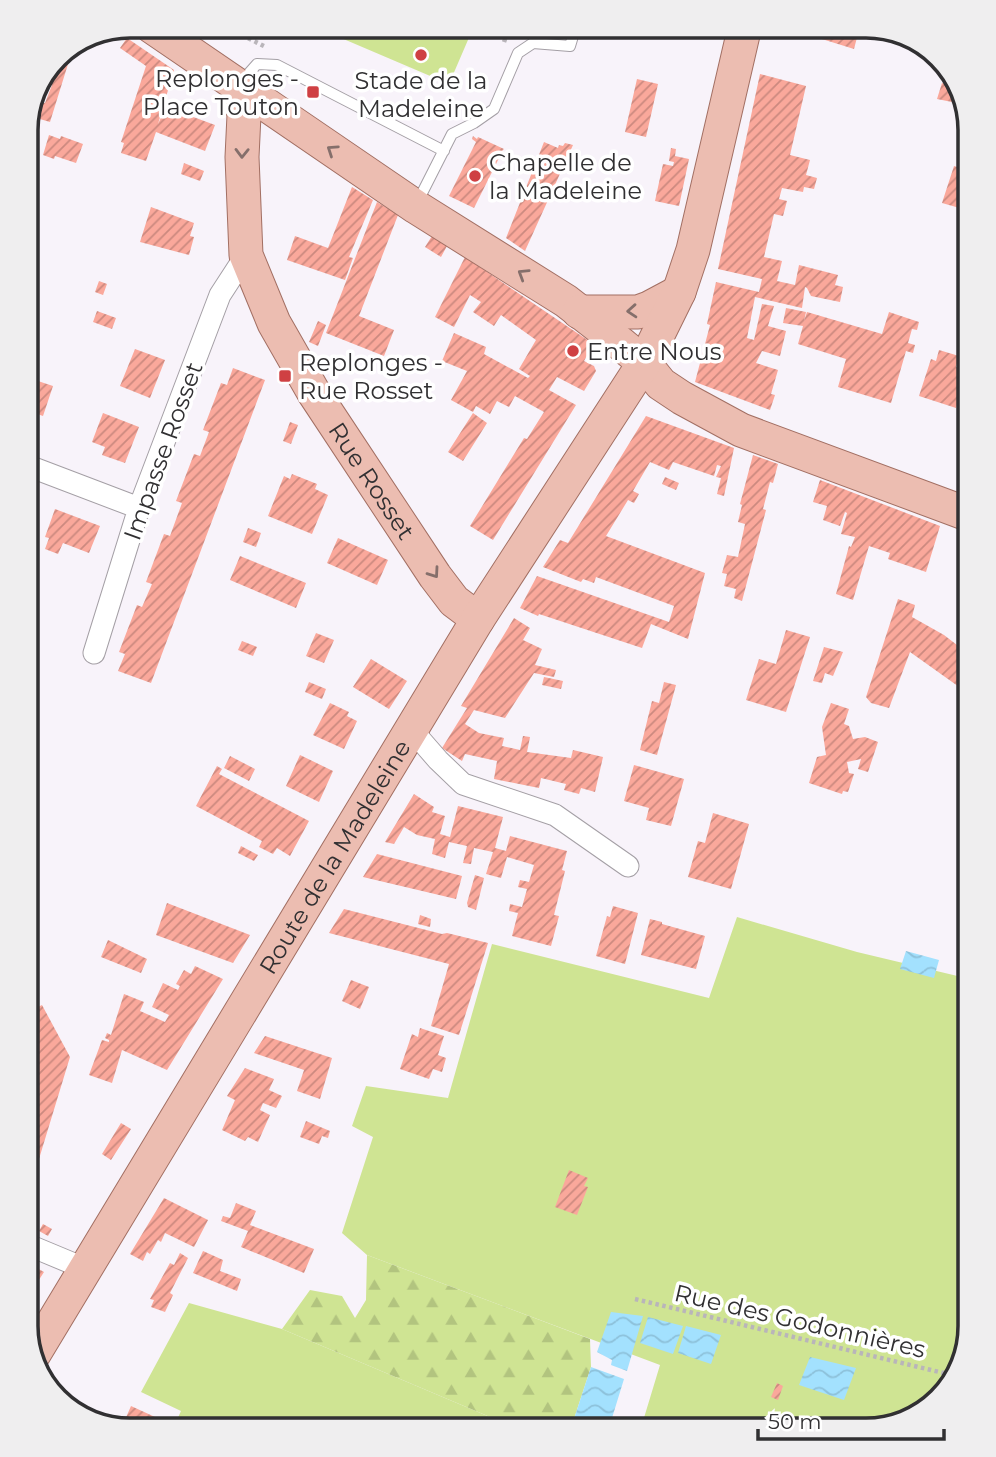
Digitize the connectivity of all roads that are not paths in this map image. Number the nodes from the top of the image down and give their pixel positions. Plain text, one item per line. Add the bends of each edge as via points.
1 (168, 38) edge
2 (572, 39) edge
3 (742, 39) edge
4 (238, 86) junction
5 (444, 151) junction
6 (416, 206) junction
7 (246, 255) junction
8 (679, 292) junction
9 (579, 312) junction
10 (644, 363) junction
11 (39, 470) edge
12 (139, 508) junction
13 (958, 511) edge
14 (478, 619) junction
15 (94, 653) dead end
16 (411, 729) junction
17 (628, 866) dead end
18 (38, 1249) edge
19 (86, 1269) junction
20 (40, 1343) edge

1 - 4 main road
2 - 5 lane via 570,46 533,43 518,53 494,109 452,134
3 - 8 main road, Route de la Madeleine via 698,231
4 - 5 lane via 257,64 277,65
6 -> 4 main road
4 -> 7 main road, Rue Rosset via 244,115
5 - 6 lane
9 -> 6 main road
7 - 12 street, Impasse Rosset via 220,295
7 -> 14 main road, Rue Rosset via 274,323 314,393 435,576 454,601
8 -> 9 main road via 638,312
8 - 10 main road, Route de la Madeleine
9 - 10 main road
10 - 13 main road via 661,384 741,430
10 - 14 main road, Route de la Madeleine
11 - 12 street
12 - 15 street, Impasse Rosset
14 - 16 main road, Route de la Madeleine
16 - 17 street via 463,784 555,815
16 - 19 main road, Route de la Madeleine
18 - 19 street
19 - 20 main road, Route de la Madeleine

